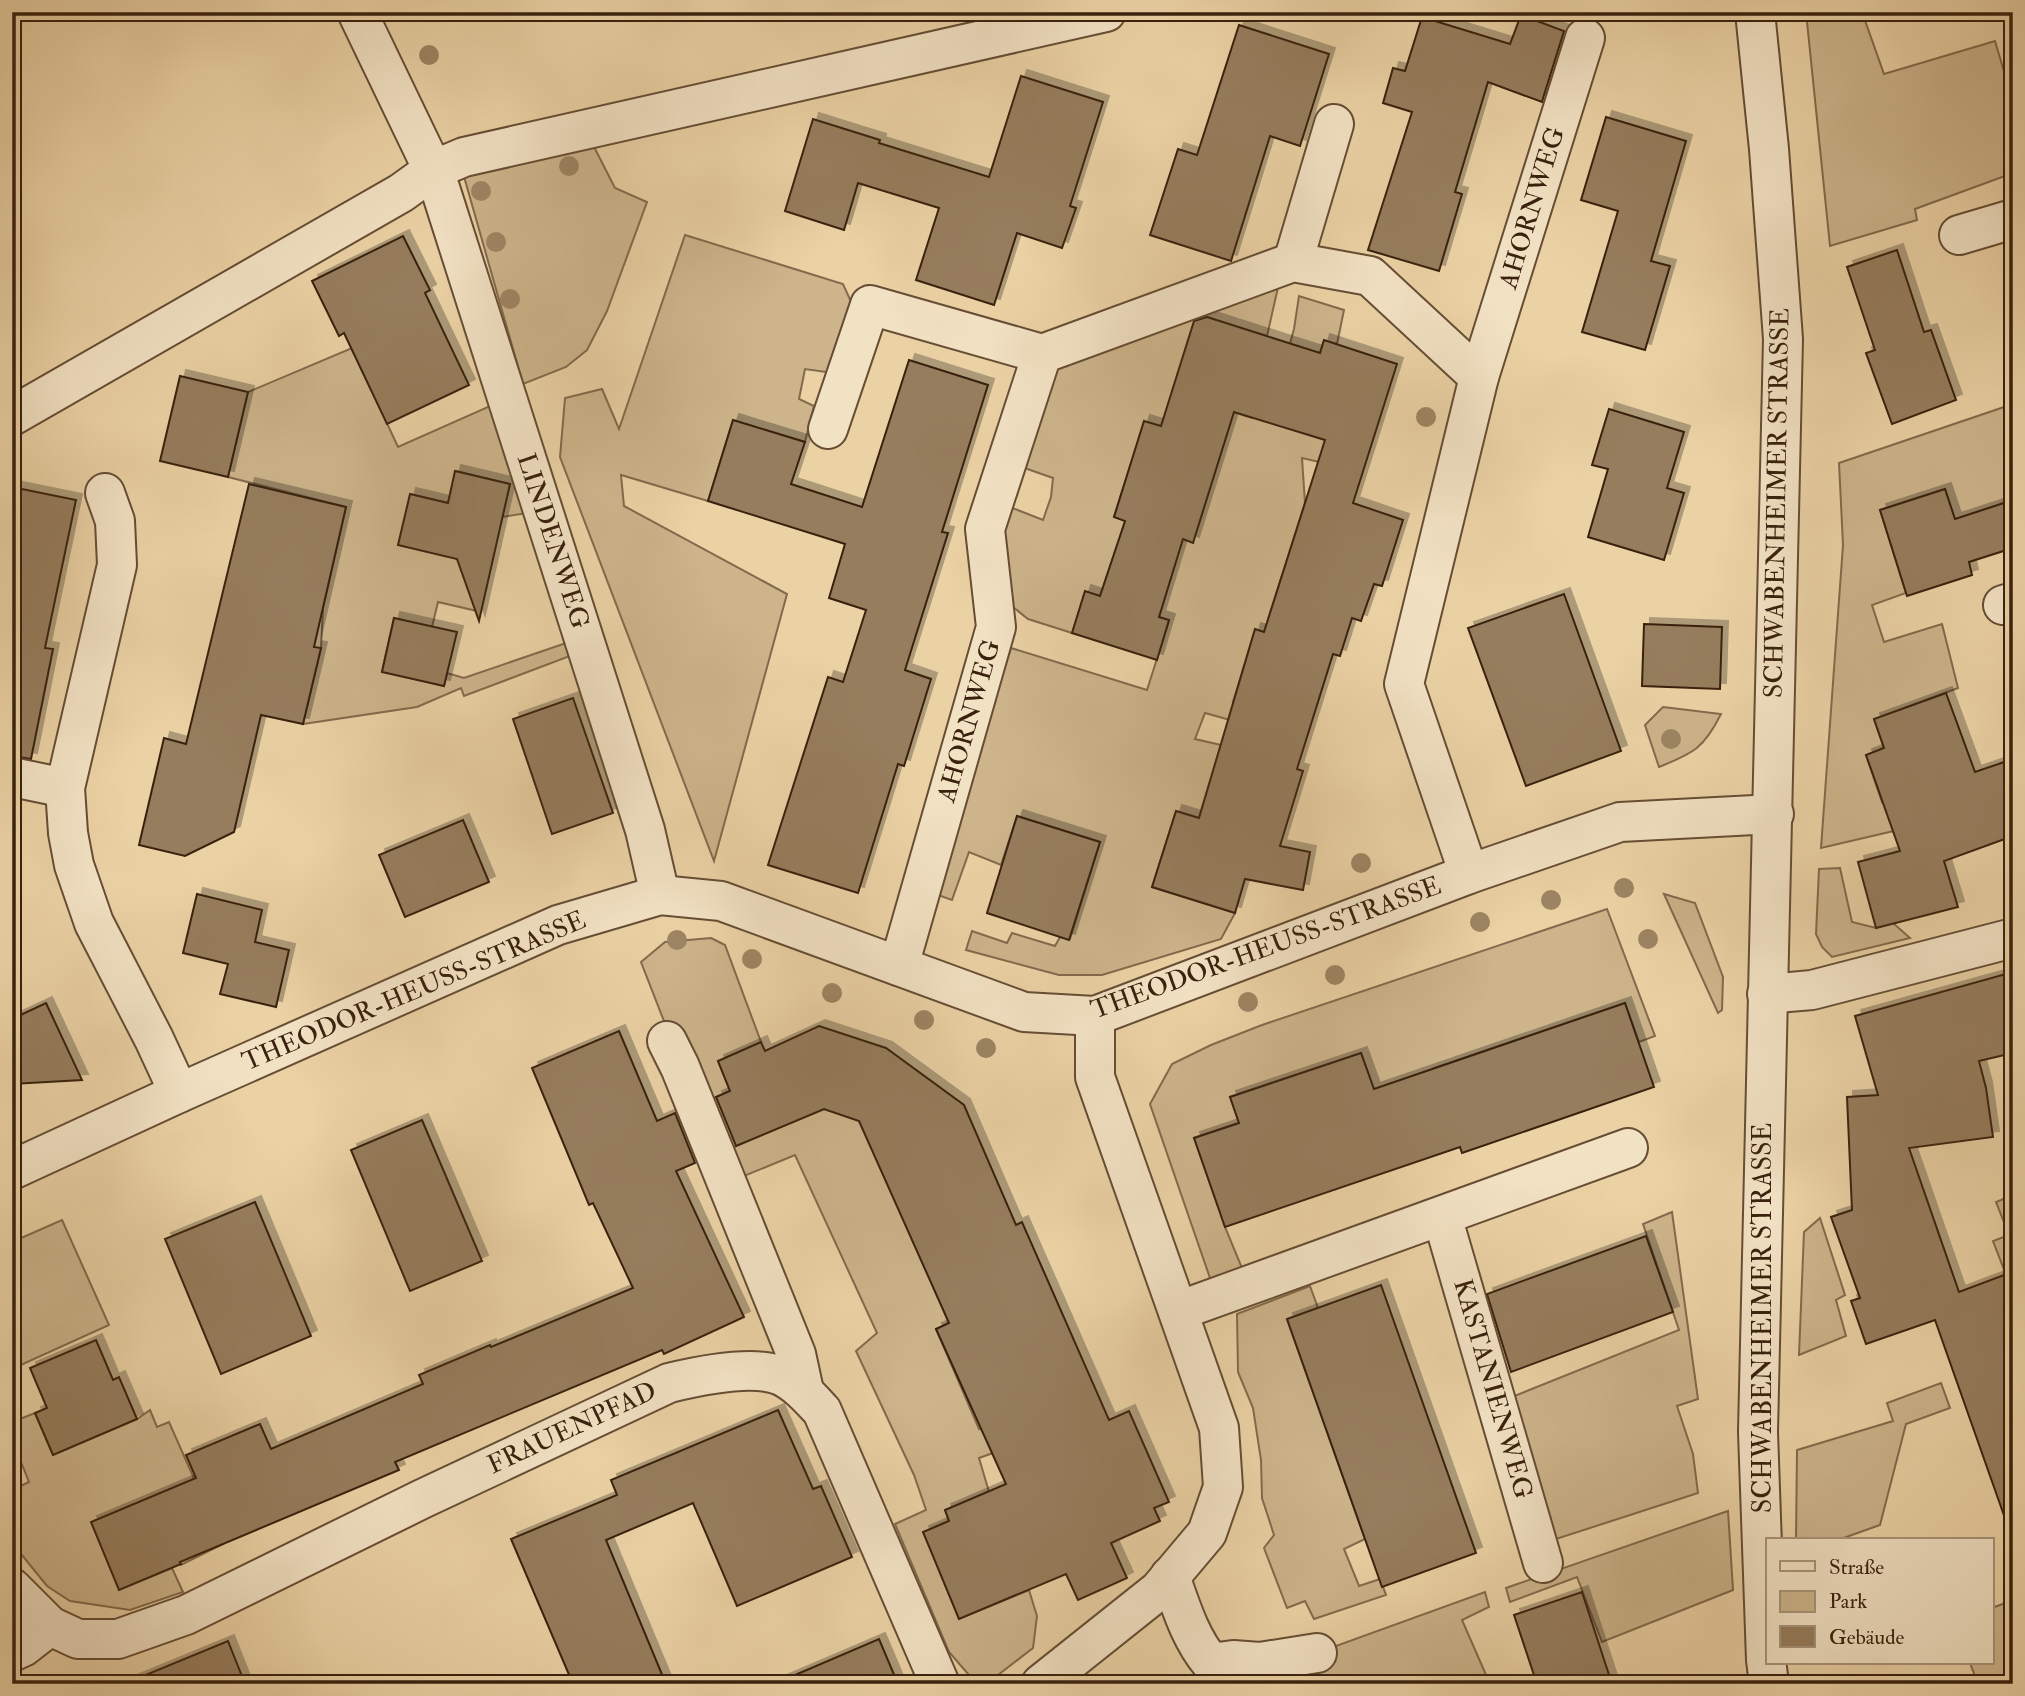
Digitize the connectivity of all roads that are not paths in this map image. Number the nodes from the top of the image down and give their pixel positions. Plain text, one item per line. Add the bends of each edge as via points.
1 (357, 12) edge
2 (1106, 12) edge
3 (1755, 12) edge
4 (1585, 38) dead end
5 (1334, 124) dead end
6 (436, 179) junction
7 (2013, 219) edge
8 (1959, 234) dead end
9 (1293, 262) junction
10 (1042, 354) junction
11 (1479, 377) junction
12 (12, 416) edge
13 (828, 429) dead end
14 (105, 493) dead end
15 (12, 777) edge
16 (65, 788) junction
17 (1774, 814) junction
18 (1469, 874) junction
19 (660, 895) junction
20 (2013, 938) edge
21 (899, 966) junction
22 (1767, 994) junction
23 (1095, 1016) junction
24 (667, 1041) dead end
25 (179, 1093) junction
26 (1628, 1148) dead end
27 (12, 1170) edge
28 (1442, 1216) junction
29 (1178, 1311) junction
30 (804, 1391) junction
31 (1542, 1563) dead end
32 (1170, 1576) junction
33 (12, 1588) edge
34 (50, 1626) junction
35 (12, 1652) edge
36 (1317, 1653) dead end
37 (1766, 1660) edge
38 (1766, 1664) edge
39 (940, 1684) edge
40 (1041, 1684) edge
41 (1769, 1684) edge

1 - 6 street, LINDENWEG
2 - 6 street via 464,157
3 - 17 street, SCHWABENHEIMER STRASSE via 1783,339
4 - 11 street, AHORNWEG
5 - 9 street
6 - 12 street via 401,193
6 - 19 street, LINDENWEG via 645,831
7 - 8 street
9 - 10 street
9 - 11 street via 1370,276
10 - 13 street via 864,295
10 - 21 street, AHORNWEG via 985,529 996,627
11 - 18 street, AHORNWEG via 1404,684
14 - 16 street via 115,522 117,565
15 - 16 street
16 - 25 street via 74,865 94,923
17 - 18 street, THEODOR-HEUSS-STRASSE via 1620,822
17 - 22 street, SCHWABENHEIMER STRASSE
18 - 23 street, THEODOR-HEUSS-STRASSE
19 - 21 street, THEODOR-HEUSS-STRASSE via 721,901
19 - 25 street, THEODOR-HEUSS-STRASSE via 558,925
20 - 22 street via 1812,990
21 - 23 street, THEODOR-HEUSS-STRASSE via 1024,1012
22 - 37 street, SCHWABENHEIMER STRASSE via 1758,1432
23 - 29 street via 1096,1077
24 - 30 street via 796,1354
25 - 27 street, THEODOR-HEUSS-STRASSE
26 - 28 street
28 - 29 street
28 - 31 street, KASTANIENWEG
29 - 32 street via 1219,1429 1223,1487 1207,1533
30 - 34 street, FRAUENPFAD via 779,1376 751,1372 708,1374 669,1383 186,1615 118,1639 78,1639
30 - 39 street, FRAUENPFAD via 822,1411
32 - 36 street via 1199,1649 1211,1663 1260,1662
32 - 40 street via 1159,1590
33 - 34 street, FRAUENPFAD
34 - 35 street
38 - 41 street, SCHWABENHEIMER STRASSE

